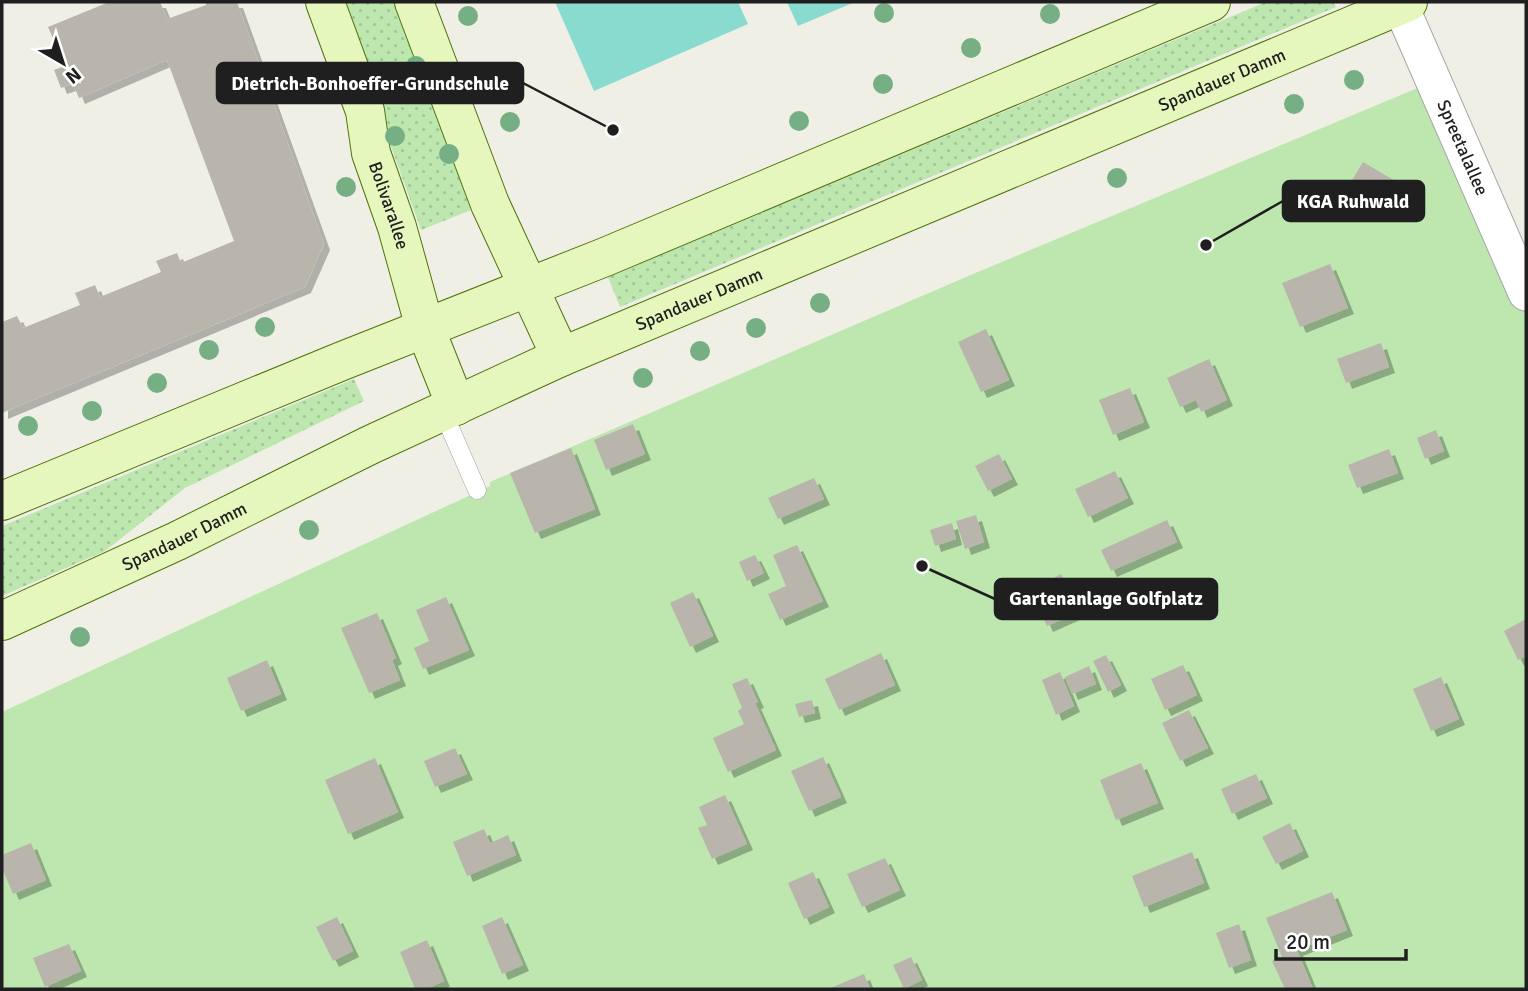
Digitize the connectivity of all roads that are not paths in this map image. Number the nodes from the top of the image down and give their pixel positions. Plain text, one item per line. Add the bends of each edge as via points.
1 (325, 2) edge
2 (415, 2) edge
3 (1211, 2) edge
4 (1402, 3) edge
5 (528, 287) junction
6 (1526, 293) edge
7 (425, 328) junction
8 (561, 357) junction
9 (450, 409) junction
10 (477, 490) dead end
11 (2, 501) edge
12 (2, 621) edge

1 - 7 main road, Bolivarallee via 365,111 371,153
2 - 5 main road via 489,201
3 - 5 main road
4 - 6 street, Spreetalallee
4 - 8 main road, Spandauer Damm
5 - 7 main road
5 - 8 main road
7 - 9 main road, Bolivarallee
7 - 11 main road
8 - 9 main road, Spandauer Damm
9 - 10 lane
9 - 12 main road, Spandauer Damm

